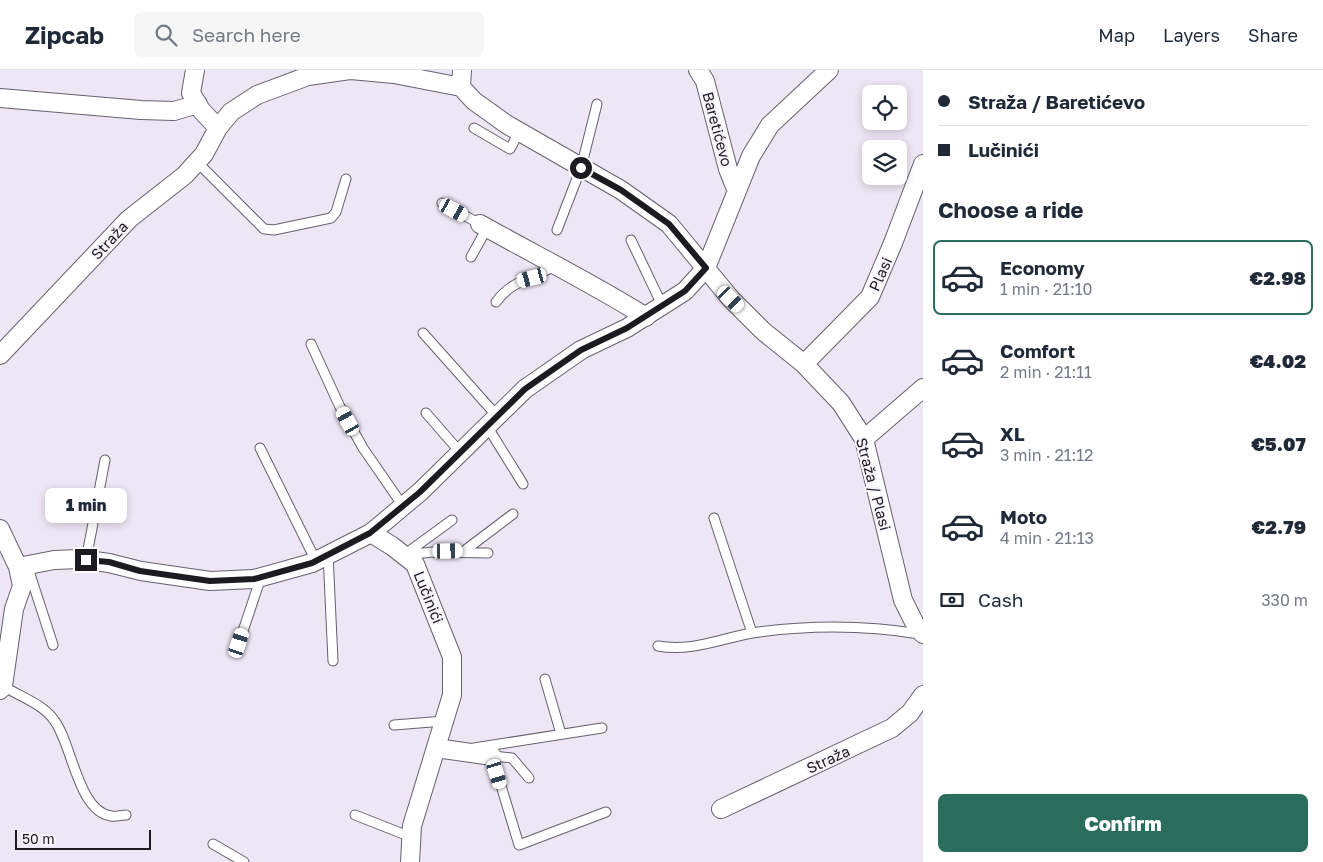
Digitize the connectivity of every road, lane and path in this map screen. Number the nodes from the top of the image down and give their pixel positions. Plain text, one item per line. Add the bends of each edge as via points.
1 (196, 70) edge
2 (351, 70) edge
3 (698, 70) edge
4 (829, 70) edge
5 (307, 73) edge
6 (461, 78) edge
7 (0, 98) edge
8 (198, 104) junction
9 (597, 104) dead end
10 (218, 128) junction
11 (474, 128) dead end
12 (519, 132) junction
13 (197, 162) junction
14 (923, 164) edge
15 (581, 168) junction
16 (346, 179) dead end
17 (736, 189) junction
18 (442, 203) dead end
19 (483, 226) junction
20 (557, 230) dead end
21 (631, 240) dead end
22 (471, 257) dead end
23 (554, 266) junction
24 (706, 268) junction
25 (496, 302) dead end
26 (662, 305) junction
27 (646, 316) junction
28 (423, 333) dead end
29 (311, 344) dead end
30 (0, 355) edge
31 (804, 364) junction
32 (923, 388) edge
33 (426, 413) dead end
34 (492, 421) junction
35 (864, 439) junction
36 (260, 448) dead end
37 (460, 452) junction
38 (105, 460) dead end
39 (523, 484) dead end
40 (402, 506) junction
41 (514, 514) dead end
42 (714, 518) dead end
43 (452, 520) dead end
44 (0, 530) edge
45 (370, 533) junction
46 (464, 551) junction
47 (488, 553) dead end
48 (404, 555) junction
49 (322, 558) junction
50 (86, 560) junction
51 (23, 566) junction
52 (261, 577) junction
53 (752, 633) junction
54 (923, 634) edge
55 (239, 643) dead end
56 (54, 645) dead end
57 (658, 646) dead end
58 (333, 661) dead end
59 (545, 679) dead end
60 (1, 688) edge
61 (923, 695) edge
62 (444, 721) junction
63 (394, 725) dead end
64 (602, 728) dead end
65 (561, 734) junction
66 (436, 748) junction
67 (459, 750) junction
68 (492, 756) junction
69 (528, 778) dead end
70 (721, 808) dead end
71 (606, 812) dead end
72 (126, 815) dead end
73 (355, 815) dead end
74 (411, 836) junction
75 (213, 844) dead end
76 (244, 862) edge
77 (410, 862) edge

1 - 8 street via 191,93
2 - 5 street, Straža
2 - 6 street, Straža
3 - 17 street, Baretićevo via 705,81
4 - 17 street, Baretićevo via 770,126 750,156
5 - 10 street, Straža via 257,95 231,112
6 - 12 street, Straža / Plasi via 474,101
7 - 8 street via 141,110 174,110
8 - 10 street
9 - 15 lane
10 - 13 street, Straža
11 - 12 lane via 510,149
12 - 15 street, Straža / Plasi
13 - 16 lane via 264,229 274,230 331,218 336,212
13 - 30 street, Straža via 129,219
14 - 31 street, Plasi via 870,297
15 - 20 lane
15 - 24 street, Straža / Plasi via 621,190 669,224
17 - 24 street, Baretićevo
18 - 19 lane
19 - 22 lane
19 - 23 street
21 - 26 lane
23 - 25 lane via 540,275 518,281
23 - 27 street
24 - 26 street via 685,291
24 - 31 street, Straža / Plasi via 763,331
26 - 27 street
27 - 34 street via 581,350 525,389
28 - 34 lane
29 - 40 lane via 362,448
31 - 35 street, Straža / Plasi via 841,403
32 - 35 street
33 - 37 lane
34 - 37 street
34 - 39 lane
35 - 54 street, Straža / Plasi via 903,600
36 - 49 lane
37 - 40 street
38 - 50 lane
40 - 45 street
41 - 46 lane
42 - 53 lane
43 - 48 lane
44 - 51 street
45 - 48 street, Lučinići
45 - 49 street
46 - 47 lane
46 - 48 lane
48 - 62 street, Lučinići via 415,564 452,657 452,695
49 - 52 street
49 - 58 lane
50 - 51 street via 54,560
50 - 52 street via 210,581
51 - 56 lane
51 - 60 street via 22,586 14,609
52 - 55 lane
53 - 54 lane via 805,627 887,629
53 - 57 lane via 695,647 675,649
59 - 65 lane
60 - 72 lane via 48,712 56,722 67,743 86,798 96,810 110,816
61 - 70 street, Straža via 910,713 892,728
62 - 63 lane
62 - 66 street, Lučinići
64 - 65 lane
65 - 67 lane
66 - 67 street
66 - 74 street, Lučinići
67 - 68 street
68 - 69 lane via 512,758
68 - 71 lane via 519,845
73 - 74 lane
74 - 77 street, Lučinići
75 - 76 lane

